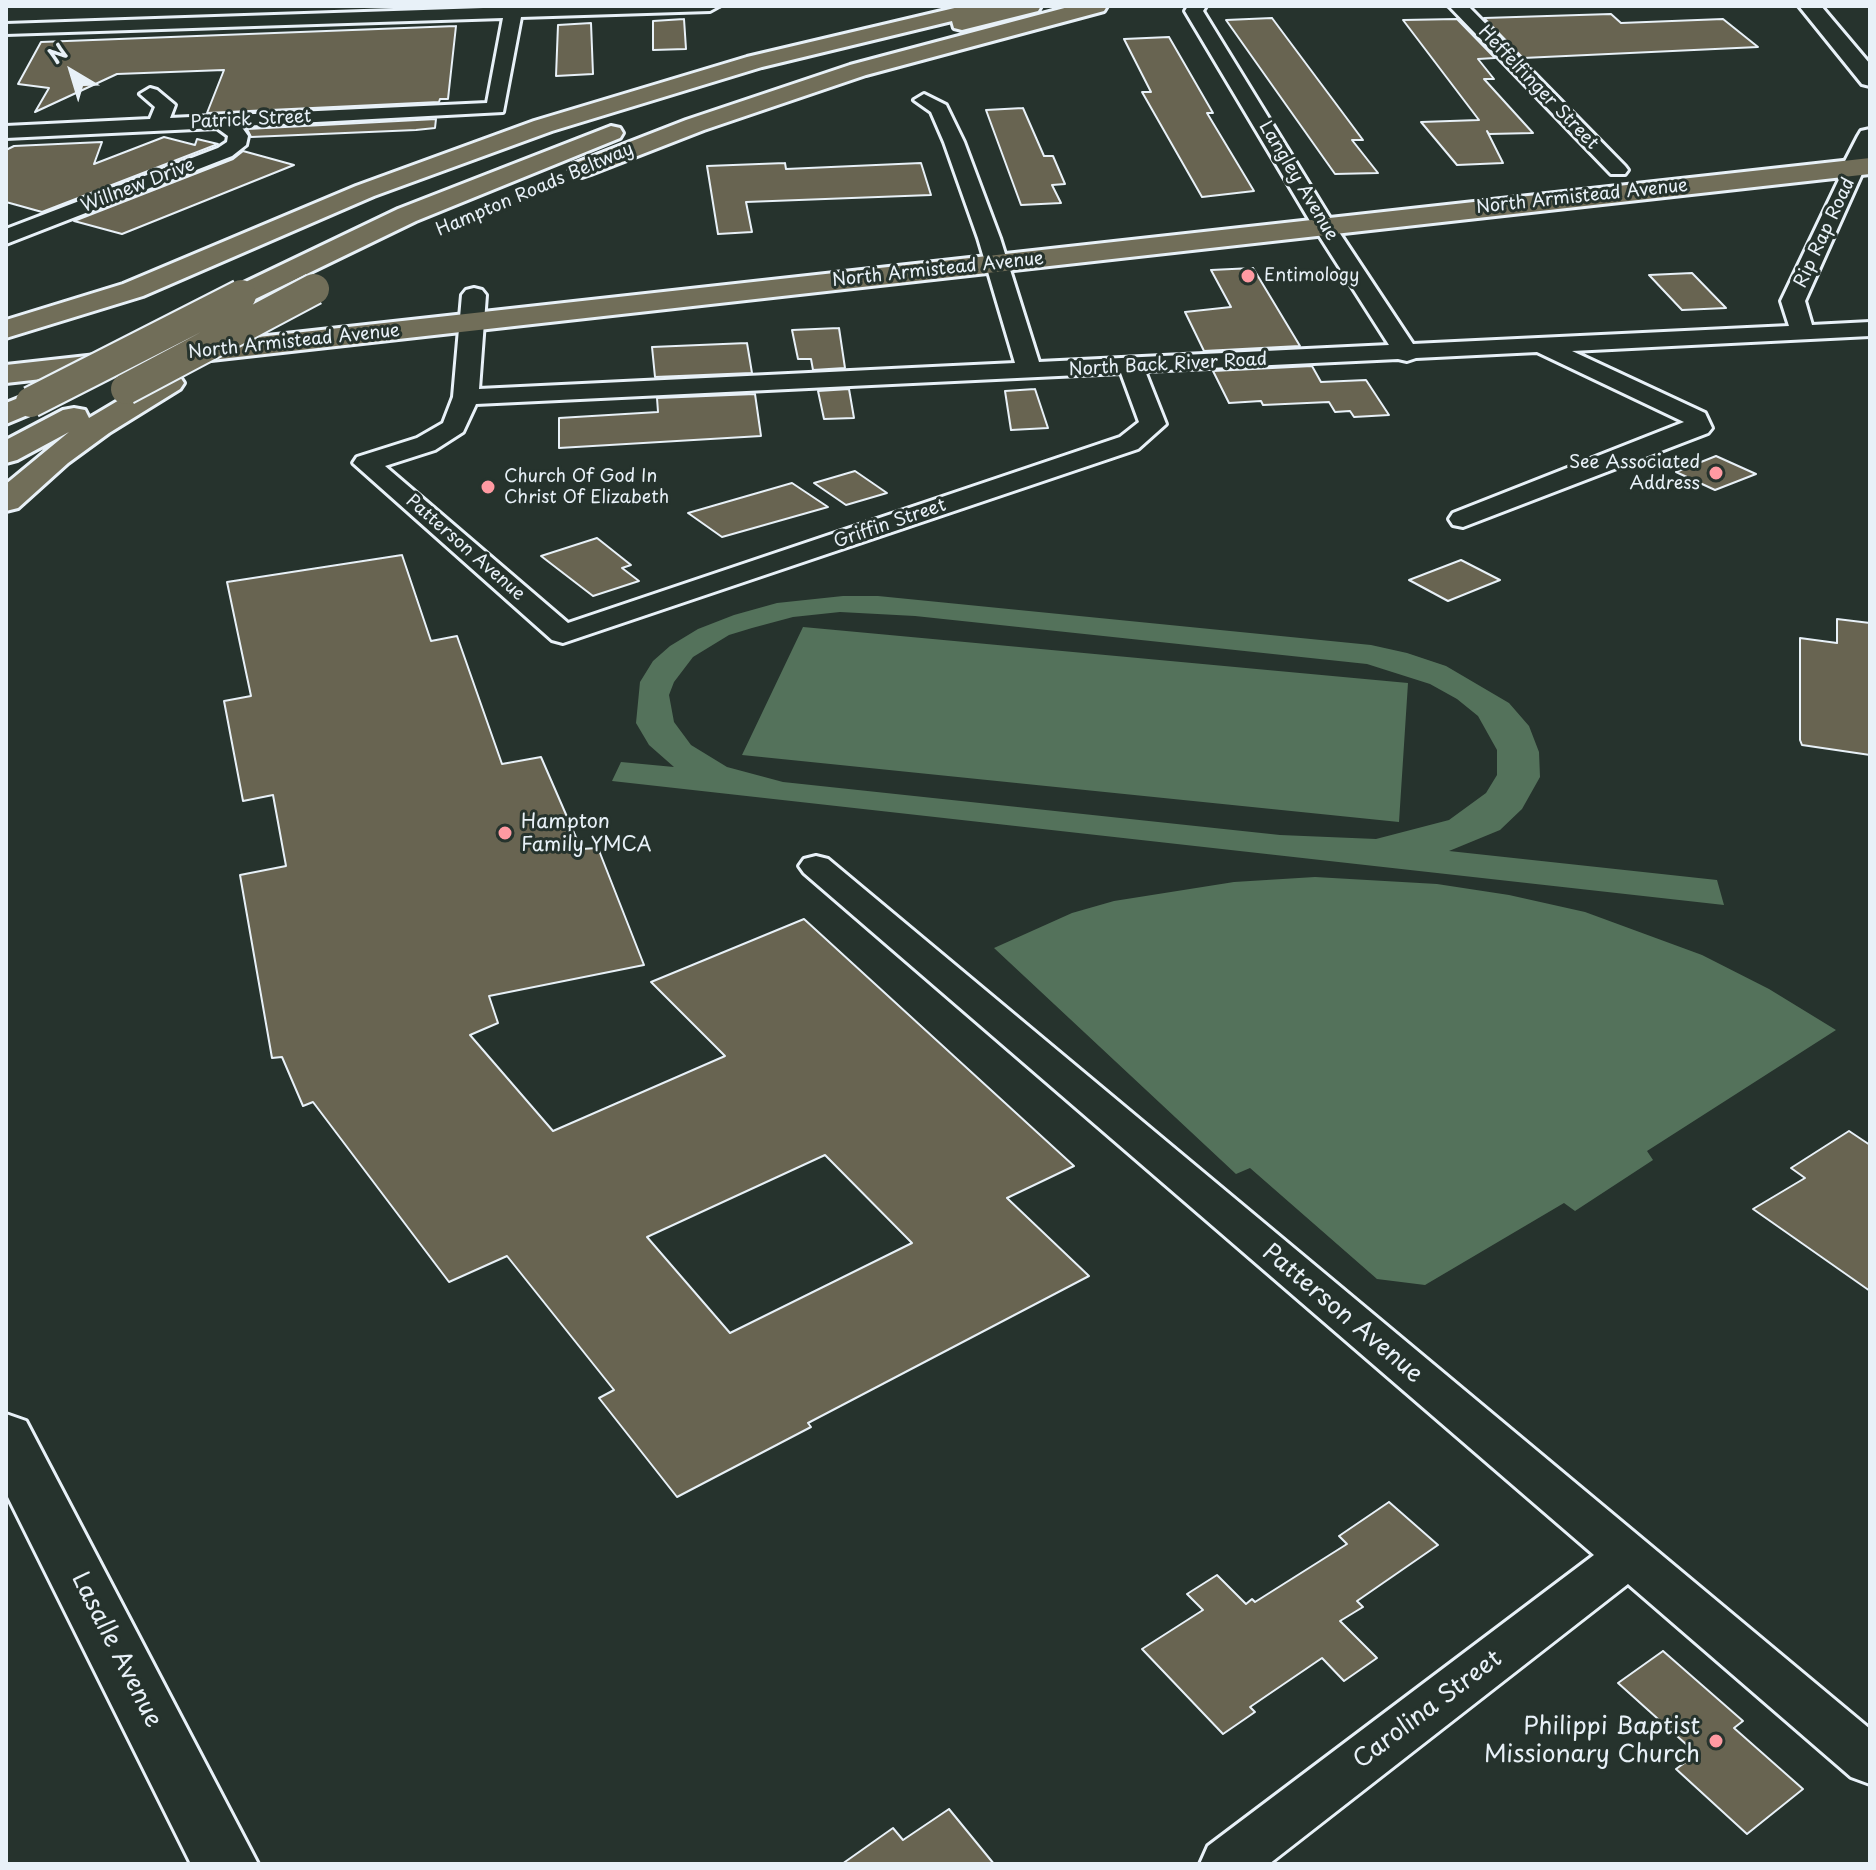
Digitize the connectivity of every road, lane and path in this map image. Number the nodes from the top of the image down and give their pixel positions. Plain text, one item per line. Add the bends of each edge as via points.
1 (710, 6) edge
2 (990, 6) edge
3 (1030, 6) edge
4 (1096, 6) edge
5 (1197, 6) edge
6 (1458, 6) edge
7 (1810, 6) edge
8 (513, 12) junction
9 (6, 29) edge
10 (1870, 79) edge
11 (150, 94) dead end
12 (924, 100) dead end
13 (219, 121) junction
14 (158, 124) junction
15 (6, 132) edge
16 (1866, 151) edge
17 (1618, 170) junction
18 (470, 215) dead end
19 (1317, 215) junction
20 (6, 237) edge
21 (895, 249) dead end
22 (993, 251) junction
23 (341, 276) dead end
24 (505, 292) dead end
25 (445, 299) dead end
26 (402, 304) dead end
27 (473, 309) junction
28 (6, 329) edge
29 (1870, 329) edge
30 (238, 330) junction
31 (1803, 333) junction
32 (1541, 345) junction
33 (6, 350) edge
34 (1407, 354) junction
35 (1131, 366) junction
36 (1030, 371) junction
37 (6, 374) edge
38 (466, 397) junction
39 (18, 408) edge
40 (6, 453) edge
41 (6, 501) edge
42 (1463, 519) dead end
43 (563, 634) joint
44 (816, 866) dead end
45 (6, 1436) edge
46 (1629, 1556) junction
47 (1870, 1761) edge
48 (225, 1864) edge
49 (1227, 1864) edge

1 - 8 street
2 - 28 main road via 755,62 543,126 365,191 133,290
3 - 39 main road, Hampton Roads Beltway, bridge via 847,55 657,116 473,186 341,245
4 - 18 main road, Hampton Roads Beltway via 782,95
5 - 19 street, Langley Avenue via 1194,11
6 - 17 street, Heffelfinger Street
7 - 10 main road
8 - 9 street
8 - 13 street, Patrick Street via 496,108
11 - 14 street via 165,105
12 - 22 street via 939,109
13 - 14 street, Patrick Street
13 - 20 street, Willnew Drive via 238,136 231,149
14 - 15 street, Patrick Street
16 - 17 main road, North Armistead Avenue
16 - 19 main road, North Armistead Avenue
16 - 31 street, Rip Rap Road via 1793,301
17 - 19 main road, North Armistead Avenue
19 - 22 main road, North Armistead Avenue
19 - 34 street, Langley Avenue
21 - 22 main road, North Armistead Avenue
22 - 27 main road, North Armistead Avenue
22 - 36 street
23 - 30 main road, bridge
24 - 27 main road, North Armistead Avenue
25 - 27 main road, North Armistead Avenue
26 - 33 main road, North Armistead Avenue
27 - 37 main road, North Armistead Avenue
27 - 38 street
29 - 31 street, North Back River Road
30 - 40 main road, bridge
30 - 41 main road, bridge via 196,368 57,456
31 - 32 street, North Back River Road
32 - 34 street, North Back River Road
32 - 42 street via 1696,418 1699,428
34 - 35 street, North Back River Road
35 - 36 street, North Back River Road
35 - 43 street, Griffin Street via 1153,424 1129,443
36 - 38 street, North Back River Road
38 - 43 street, Patterson Avenue via 454,427 426,444 366,463
44 - 46 street, Patterson Avenue
45 - 48 main road, Lasalle Avenue
46 - 47 street, Patterson Avenue
46 - 49 street, Carolina Street

